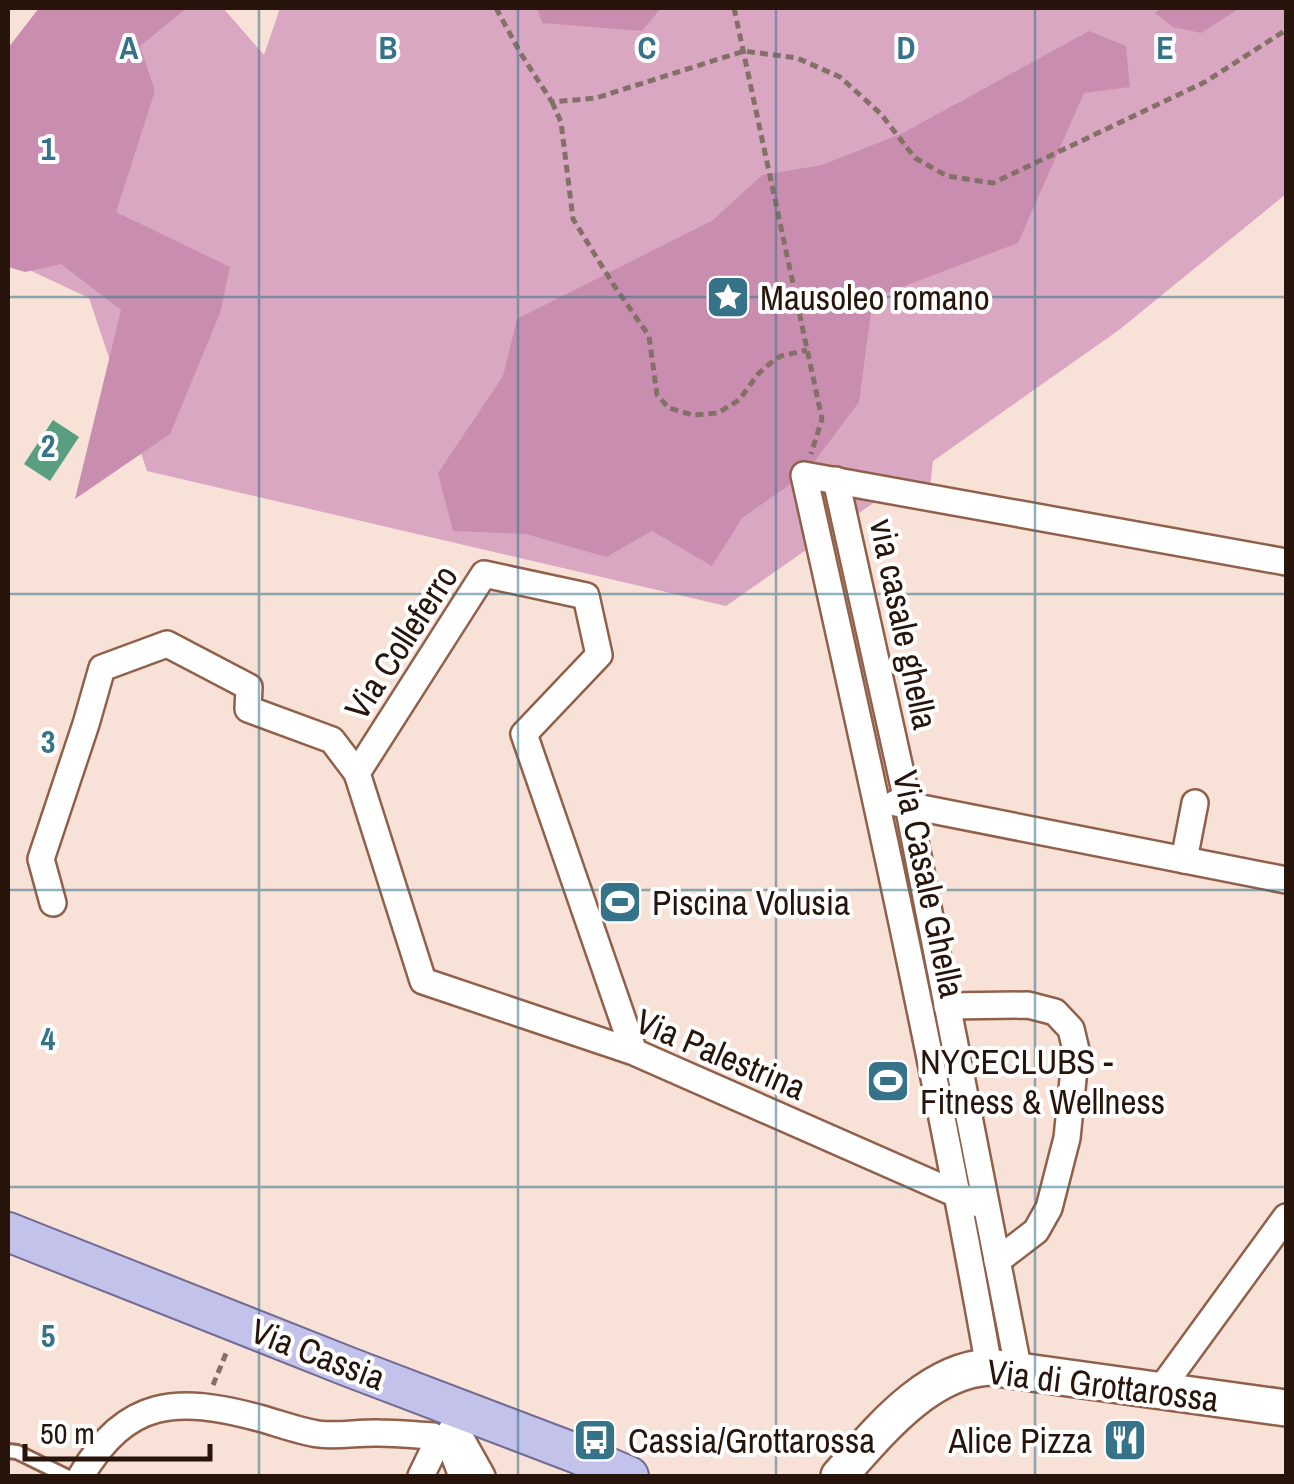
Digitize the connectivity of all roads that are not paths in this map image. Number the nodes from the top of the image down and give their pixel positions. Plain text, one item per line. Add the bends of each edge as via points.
1 (836, 480) junction
2 (1286, 562) edge
3 (357, 774) junction
4 (876, 799) junction
5 (1195, 804) dead end
6 (908, 805) junction
7 (1184, 860) junction
8 (1286, 880) edge
9 (52, 903) dead end
10 (423, 980) joint
11 (947, 1006) junction
12 (634, 1052) junction
13 (959, 1196) junction
14 (986, 1207) junction
15 (1286, 1217) edge
16 (8, 1232) edge
17 (996, 1262) junction
18 (1004, 1370) junction
19 (1160, 1390) junction
20 (1286, 1408) edge
21 (444, 1426) junction
22 (8, 1451) edge
23 (66, 1476) edge
24 (81, 1476) edge
25 (421, 1476) edge
26 (462, 1476) edge
27 (482, 1476) edge
28 (629, 1476) edge
29 (839, 1476) edge

1 - 2 street
1 - 4 street, Via Casale Ghella via 804,474
1 - 6 street, via casale ghella
3 - 9 street via 332,740 248,708 249,687 167,644 102,668 41,859
3 - 10 street, Via Colleferro
3 - 12 street, Via Colleferro via 484,574 586,596 599,655 524,734
4 - 6 street
4 - 13 street, Via Casale Ghella
5 - 7 street
6 - 7 street
6 - 11 street, via casale ghella
7 - 8 street
10 - 12 street, Via Palestrina
11 - 14 street, via casale ghella
11 - 17 street via 1028,1005 1055,1012 1071,1029 1076,1050 1049,1208 1036,1231
12 - 13 street, Via Palestrina
13 - 14 street, Via Palestrina
13 - 18 street, Via Casale Ghella
14 - 17 street, via casale ghella
15 - 19 street
16 - 21 main road, Via Cassia
17 - 18 street, via casale ghella
18 - 19 street, Via di Grottarossa
18 - 29 street, Via di Grottarossa via 966,1372 922,1394
19 - 20 street, Via di Grottarossa
21 - 24 street via 322,1434 205,1406 171,1405 138,1416 104,1443
21 - 25 street
21 - 26 street
21 - 27 street
21 - 28 main road, Via Cassia
22 - 23 lane

